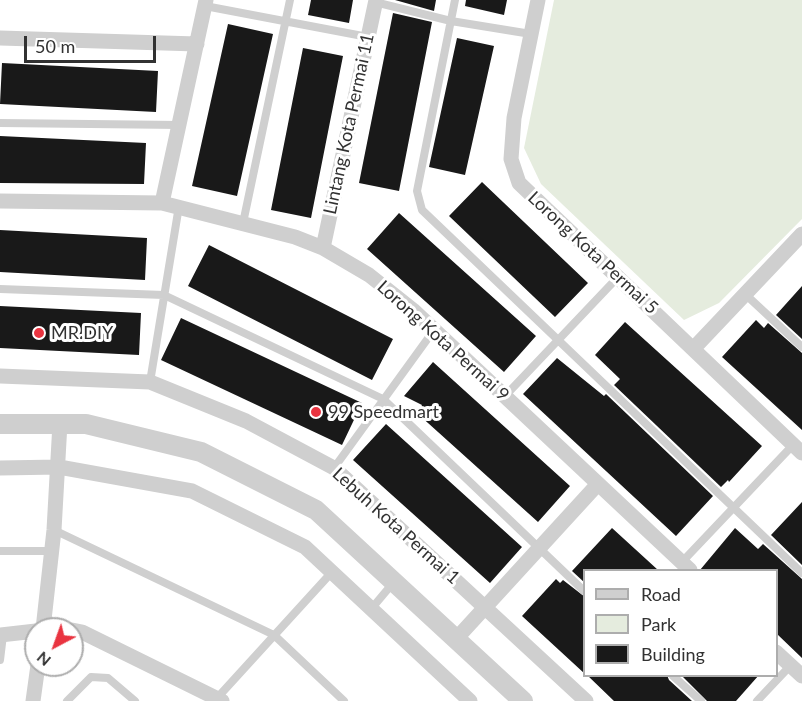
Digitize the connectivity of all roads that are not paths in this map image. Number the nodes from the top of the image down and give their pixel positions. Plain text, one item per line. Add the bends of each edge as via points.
1 (290, 0) edge
2 (455, 0) edge
3 (538, 0) edge
4 (376, 1) edge
5 (205, 3) edge
6 (286, 21) junction
7 (451, 21) junction
8 (531, 34) junction
9 (368, 37) junction
10 (0, 38) edge
11 (197, 44) junction
12 (0, 123) edge
13 (180, 125) junction
14 (0, 201) edge
15 (162, 203) junction
16 (179, 206) junction
17 (243, 223) junction
18 (802, 234) edge
19 (323, 248) junction
20 (618, 277) junction
21 (0, 289) edge
22 (745, 294) junction
23 (164, 295) junction
24 (434, 330) junction
25 (557, 341) junction
26 (802, 347) edge
27 (694, 348) junction
28 (0, 376) edge
29 (150, 382) junction
30 (505, 396) junction
31 (383, 399) junction
32 (60, 423) junction
33 (0, 424) edge
34 (797, 449) edge
35 (59, 467) junction
36 (0, 468) edge
37 (334, 468) junction
38 (597, 485) junction
39 (734, 508) junction
40 (54, 530) junction
41 (539, 548) junction
42 (0, 551) edge
43 (52, 551) junction
44 (685, 567) edge
45 (333, 572) junction
46 (802, 573) edge
47 (394, 582) junction
48 (583, 589) edge
49 (486, 607) junction
50 (372, 608) junction
51 (44, 617) edge
52 (24, 632) edge
53 (84, 633) edge
54 (2, 635) edge
55 (274, 635) junction
56 (456, 639) junction
57 (778, 653) edge
58 (0, 660) edge
59 (790, 665) junction
60 (802, 676) edge
61 (36, 677) edge
62 (675, 677) edge
63 (461, 698) edge
64 (220, 699) edge
65 (69, 700) edge
66 (33, 701) edge
67 (135, 701) edge
68 (344, 701) edge
69 (523, 701) edge
70 (586, 701) edge
71 (701, 701) edge
72 (757, 701) edge

1 - 6 lane
2 - 7 lane
3 - 8 street, Lorong Kota Permai 5
4 - 7 lane
4 - 9 street, Lintang Kota Permai 11
5 - 6 lane
5 - 11 street
6 - 9 lane
6 - 17 lane
7 - 8 lane
7 - 25 lane via 417,191 422,210
8 - 20 street, Lorong Kota Permai 5 via 513,128 511,159 519,183
9 - 19 street, Lintang Kota Permai 11
10 - 11 street
11 - 13 street
12 - 13 lane
13 - 15 street
14 - 15 street, Lorong Kota Permai 9
15 - 16 street, Lorong Kota Permai 9
16 - 17 street, Lorong Kota Permai 9
16 - 23 lane
17 - 19 street, Lorong Kota Permai 9
18 - 22 street
19 - 24 street, Lorong Kota Permai 9 via 369,275
20 - 25 lane
20 - 27 street, Lorong Kota Permai 5
21 - 23 lane
22 - 26 lane
22 - 27 street
23 - 29 lane
23 - 31 lane
24 - 30 street, Lorong Kota Permai 9
24 - 31 lane
25 - 30 lane
25 - 39 lane
27 - 34 street, Lorong Kota Permai 5
28 - 29 street, Lebuh Kota Permai 1
29 - 37 street, Lebuh Kota Permai 1 via 246,421
30 - 38 street, Lorong Kota Permai 9
31 - 37 lane
31 - 41 lane
32 - 33 street
32 - 35 street
32 - 47 street via 86,424 201,452 316,510
34 - 39 lane
35 - 36 street
35 - 40 street
35 - 45 street via 192,491 305,547
37 - 49 street, Lebuh Kota Permai 1
38 - 41 street
38 - 44 street, Lorong Kota Permai 9
39 - 44 lane
39 - 46 lane
40 - 43 street
40 - 55 lane
41 - 48 lane
41 - 49 street
42 - 43 lane
43 - 51 street
45 - 50 street
45 - 55 lane
47 - 50 lane
47 - 56 street
49 - 56 street
49 - 70 street, Lebuh Kota Permai 1
50 - 63 street
52 - 54 street
53 - 64 street
54 - 58 lane
55 - 64 lane
55 - 68 lane
56 - 69 street
57 - 59 street
59 - 60 street
59 - 72 lane
61 - 66 street
62 - 71 lane
65 - 67 lane via 91,677 108,678

